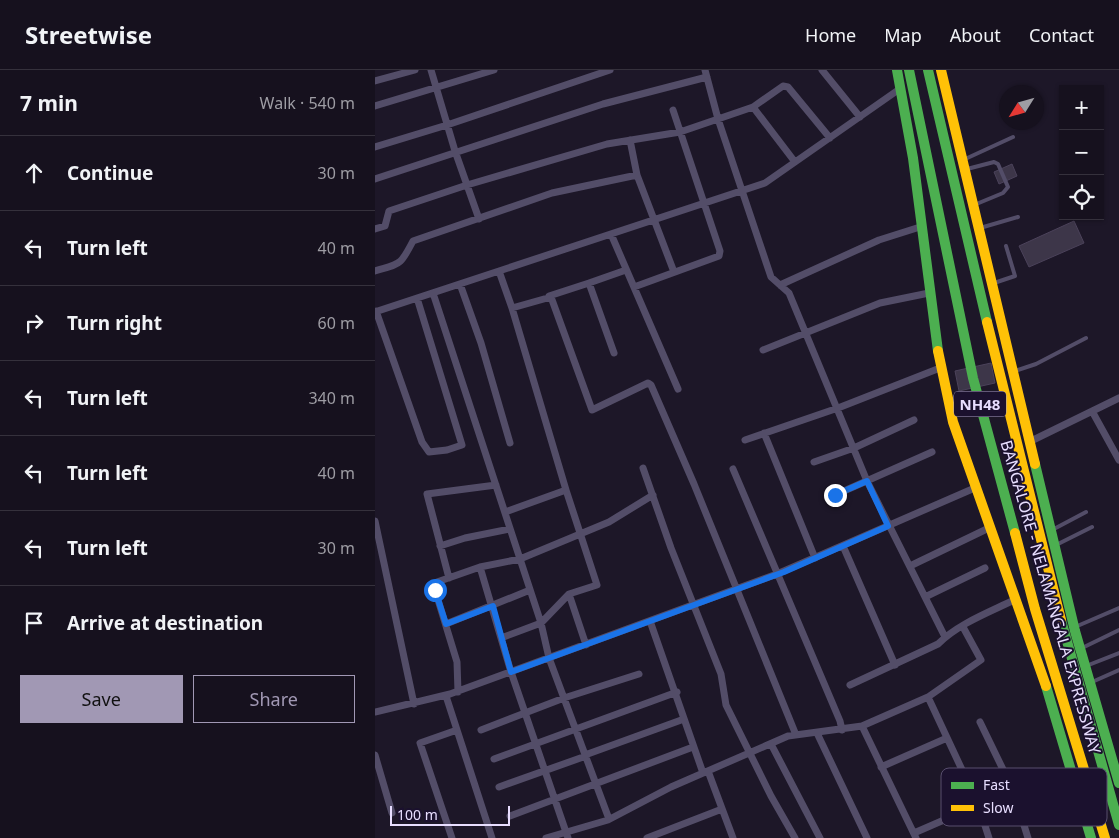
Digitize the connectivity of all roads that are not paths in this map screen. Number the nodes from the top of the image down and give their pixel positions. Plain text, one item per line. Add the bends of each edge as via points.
1 (415, 70) edge
2 (431, 70) edge
3 (494, 70) edge
4 (610, 70) edge
5 (823, 70) edge
6 (897, 70) edge
7 (909, 70) edge
8 (928, 70) edge
9 (941, 70) edge
10 (706, 73) edge
11 (375, 81) edge
12 (436, 88) junction
13 (901, 88) junction
14 (375, 106) edge
15 (753, 107) junction
16 (673, 110) dead end
17 (860, 117) junction
18 (718, 119) junction
19 (447, 125) junction
20 (680, 132) junction
21 (830, 138) junction
22 (1013, 138) dead end
23 (630, 140) junction
24 (375, 147) edge
25 (455, 152) junction
26 (795, 162) junction
27 (964, 165) junction
28 (637, 175) junction
29 (375, 179) edge
30 (467, 185) junction
31 (742, 190) junction
32 (704, 203) junction
33 (974, 205) junction
34 (1018, 216) dead end
35 (479, 219) junction
36 (653, 220) junction
37 (920, 227) junction
38 (979, 228) junction
39 (375, 229) edge
40 (611, 234) junction
41 (1006, 246) dead end
42 (627, 270) junction
43 (375, 271) edge
44 (499, 271) junction
45 (674, 272) junction
46 (589, 282) junction
47 (460, 284) junction
48 (992, 284) junction
49 (780, 285) junction
50 (634, 287) junction
51 (433, 293) junction
52 (929, 293) junction
53 (549, 296) junction
54 (417, 298) junction
55 (512, 308) junction
56 (376, 312) edge
57 (805, 332) junction
58 (1086, 338) dead end
59 (763, 350) dead end
60 (614, 353) dead end
61 (939, 368) junction
62 (1013, 372) junction
63 (678, 389) dead end
64 (1119, 398) edge
65 (838, 408) junction
66 (1092, 411) junction
67 (914, 420) dead end
68 (764, 433) junction
69 (745, 440) dead end
70 (1029, 442) junction
71 (510, 443) dead end
72 (853, 448) junction
73 (932, 452) dead end
74 (1119, 460) edge
75 (814, 462) dead end
76 (643, 468) dead end
77 (733, 469) dead end
78 (867, 481) junction
79 (496, 486) junction
80 (977, 487) junction
81 (566, 490) junction
82 (653, 495) junction
83 (835, 495) dead end
84 (505, 512) junction
85 (1087, 512) dead end
86 (375, 521) edge
87 (888, 526) junction
88 (991, 527) junction
89 (1092, 527) dead end
90 (510, 529) junction
91 (1050, 531) junction
92 (581, 534) junction
93 (440, 546) junction
94 (843, 546) junction
95 (1054, 546) junction
96 (815, 558) junction
97 (520, 559) junction
98 (910, 566) junction
99 (480, 567) junction
100 (985, 568) dead end
101 (777, 574) junction
102 (449, 578) junction
103 (530, 590) junction
104 (737, 590) junction
105 (569, 594) junction
106 (925, 597) junction
107 (1016, 599) junction
108 (493, 606) junction
109 (692, 606) junction
110 (1119, 608) edge
111 (650, 621) junction
112 (541, 623) junction
113 (446, 624) junction
114 (963, 627) junction
115 (1074, 627) junction
116 (1119, 630) edge
117 (945, 637) junction
118 (501, 638) junction
119 (585, 645) junction
120 (1080, 649) junction
121 (1119, 653) edge
122 (549, 658) junction
123 (895, 665) junction
124 (1085, 666) junction
125 (1119, 670) edge
126 (511, 672) junction
127 (639, 674) dead end
128 (1090, 683) junction
129 (850, 685) dead end
130 (458, 692) junction
131 (677, 692) junction
132 (446, 696) junction
133 (929, 697) junction
134 (564, 698) junction
135 (414, 704) junction
136 (375, 712) edge
137 (525, 713) junction
138 (684, 719) junction
139 (980, 722) dead end
140 (862, 726) junction
141 (575, 728) junction
142 (457, 730) junction
143 (481, 730) dead end
144 (842, 730) junction
145 (817, 733) junction
146 (796, 735) junction
147 (947, 738) junction
148 (535, 743) junction
149 (771, 744) junction
150 (693, 747) junction
151 (750, 754) junction
152 (375, 755) edge
153 (586, 756) junction
154 (494, 758) dead end
155 (881, 767) junction
156 (961, 768) edge
157 (1002, 768) edge
158 (1070, 768) edge
159 (1084, 768) edge
160 (1102, 768) edge
161 (545, 771) junction
162 (705, 772) junction
163 (1119, 783) edge
164 (596, 784) junction
165 (1107, 786) edge
166 (499, 788) dead end
167 (554, 799) junction
168 (723, 808) junction
169 (392, 813) dead end
170 (510, 816) dead end
171 (609, 819) junction
172 (941, 823) edge
173 (1119, 825) edge
174 (985, 826) edge
175 (1024, 826) edge
176 (1087, 826) edge
177 (1101, 826) edge
178 (567, 835) edge
179 (915, 836) edge
180 (453, 838) edge
181 (492, 838) edge
182 (546, 838) edge
183 (647, 838) edge
184 (733, 838) edge
185 (795, 838) edge
186 (820, 838) edge
187 (867, 838) edge
188 (989, 838) edge
189 (1028, 838) edge
190 (1091, 838) edge
191 (1105, 838) edge

1 - 11 street
2 - 12 street
3 - 12 street
4 - 19 street
5 - 17 street
6 - 13 main road
7 - 159 main road, BANGALORE - NELAMANGALA EXPRESSWAY / NH48 via 973,378 1035,609
8 - 160 main road, BANGALORE - NELAMANGALA EXPRESSWAY / NH48 via 1050,584
9 - 27 main road
10 - 18 street
10 - 25 street
12 - 14 street
12 - 19 street
13 - 17 street
13 - 37 main road
15 - 18 street
15 - 21 street via 786,86
15 - 26 street
16 - 20 street
17 - 21 street
18 - 20 street
18 - 31 street
19 - 24 street
19 - 25 street
20 - 23 street
20 - 32 street
21 - 26 street
22 - 27 lane
23 - 28 street
23 - 30 street
25 - 29 street
25 - 30 street
26 - 31 street via 765,183
27 - 33 main road
27 - 33 lane via 995,162 1008,187 1003,193
28 - 35 street via 552,193
28 - 36 street
30 - 35 street
30 - 39 street via 389,211 385,226
31 - 32 street
31 - 49 street via 771,277
32 - 36 street
32 - 45 street via 719,256
33 - 38 main road
34 - 38 lane
35 - 43 street via 413,241 399,264
36 - 40 street
36 - 45 street
37 - 49 street via 879,240
37 - 52 main road
38 - 48 main road
40 - 42 street
40 - 44 street
41 - 48 lane via 1015,276
42 - 46 street
42 - 50 street
44 - 47 street
44 - 55 street
45 - 50 street
46 - 53 street
46 - 60 street
47 - 51 street
47 - 71 street
48 - 62 main road
49 - 57 street via 789,293
50 - 63 street
51 - 54 street
51 - 79 street
52 - 57 street via 880,303
52 - 61 main road
53 - 55 street
53 - 104 street via 592,410 648,383 651,385
54 - 56 street
54 - 56 street via 462,445 429,452 422,442
55 - 81 street
57 - 59 street
57 - 65 street
58 - 62 lane
61 - 65 street
61 - 80 main road via 953,422
62 - 70 main road
64 - 66 street
65 - 68 street
65 - 72 street
66 - 70 street
66 - 74 street
67 - 72 street
68 - 69 street
68 - 96 street
70 - 91 main road
72 - 75 street
72 - 78 street
73 - 78 street
76 - 82 street
77 - 101 street
78 - 83 street
78 - 87 street
79 - 84 street
79 - 93 street via 427,494
80 - 87 street
80 - 88 main road
81 - 84 street
81 - 92 street
82 - 92 street via 609,522
82 - 109 street
84 - 90 street
85 - 91 lane
86 - 135 street
87 - 94 street
87 - 98 street
88 - 98 street
88 - 107 main road
89 - 95 lane
90 - 93 street
90 - 97 street
91 - 95 main road
92 - 97 street
92 - 105 street via 597,585
93 - 102 street
94 - 96 street
94 - 123 street
95 - 115 main road
96 - 101 street
97 - 99 street
97 - 103 street
98 - 106 street
99 - 102 street
99 - 108 street
100 - 106 street
101 - 104 street
101 - 144 street
102 - 113 street via 435,584
103 - 108 street
103 - 112 street
104 - 109 street
104 - 146 street
105 - 112 street
105 - 119 street
106 - 117 street
107 - 114 street
107 - 158 main road via 1041,668
108 - 113 street
108 - 118 street
109 - 111 street
109 - 151 street via 721,674 726,705
110 - 115 lane
111 - 119 street
111 - 131 street
112 - 118 street
112 - 122 street
113 - 130 street via 457,662
114 - 117 street
114 - 133 street via 981,660
115 - 120 main road
116 - 120 lane
117 - 123 street via 939,644
118 - 126 street
119 - 122 street
120 - 124 main road
121 - 124 lane
122 - 126 street
122 - 134 street
123 - 129 street
124 - 128 main road
125 - 128 lane
126 - 130 street
126 - 137 street
127 - 134 street
128 - 163 main road
130 - 132 street
131 - 138 street
131 - 141 street
132 - 135 street
132 - 142 street
133 - 140 street
133 - 147 street
134 - 137 street
134 - 141 street
135 - 136 street
137 - 143 street
137 - 148 street
138 - 150 street
138 - 153 street
139 - 157 street
140 - 144 street
140 - 155 street
141 - 148 street
141 - 153 street
142 - 180 street via 420,743
142 - 181 street
144 - 145 street
145 - 146 street
145 - 187 street
146 - 149 street
147 - 155 street
147 - 156 street
148 - 154 street
148 - 161 street
149 - 151 street
149 - 186 street
150 - 162 street
150 - 164 street
151 - 162 street
151 - 185 street
152 - 169 street
153 - 161 street
153 - 164 street
155 - 179 street
161 - 166 street
161 - 167 street
162 - 168 street
162 - 171 street
164 - 167 street
164 - 171 street
165 - 173 main road, BANGALORE - NELAMANGALA EXPRESSWAY / NH48
167 - 170 street
167 - 178 street
168 - 183 street
168 - 184 street
171 - 178 street
172 - 179 street
174 - 188 street
175 - 189 street
176 - 190 main road
177 - 191 main road, BANGALORE - NELAMANGALA EXPRESSWAY / NH48
178 - 182 street

